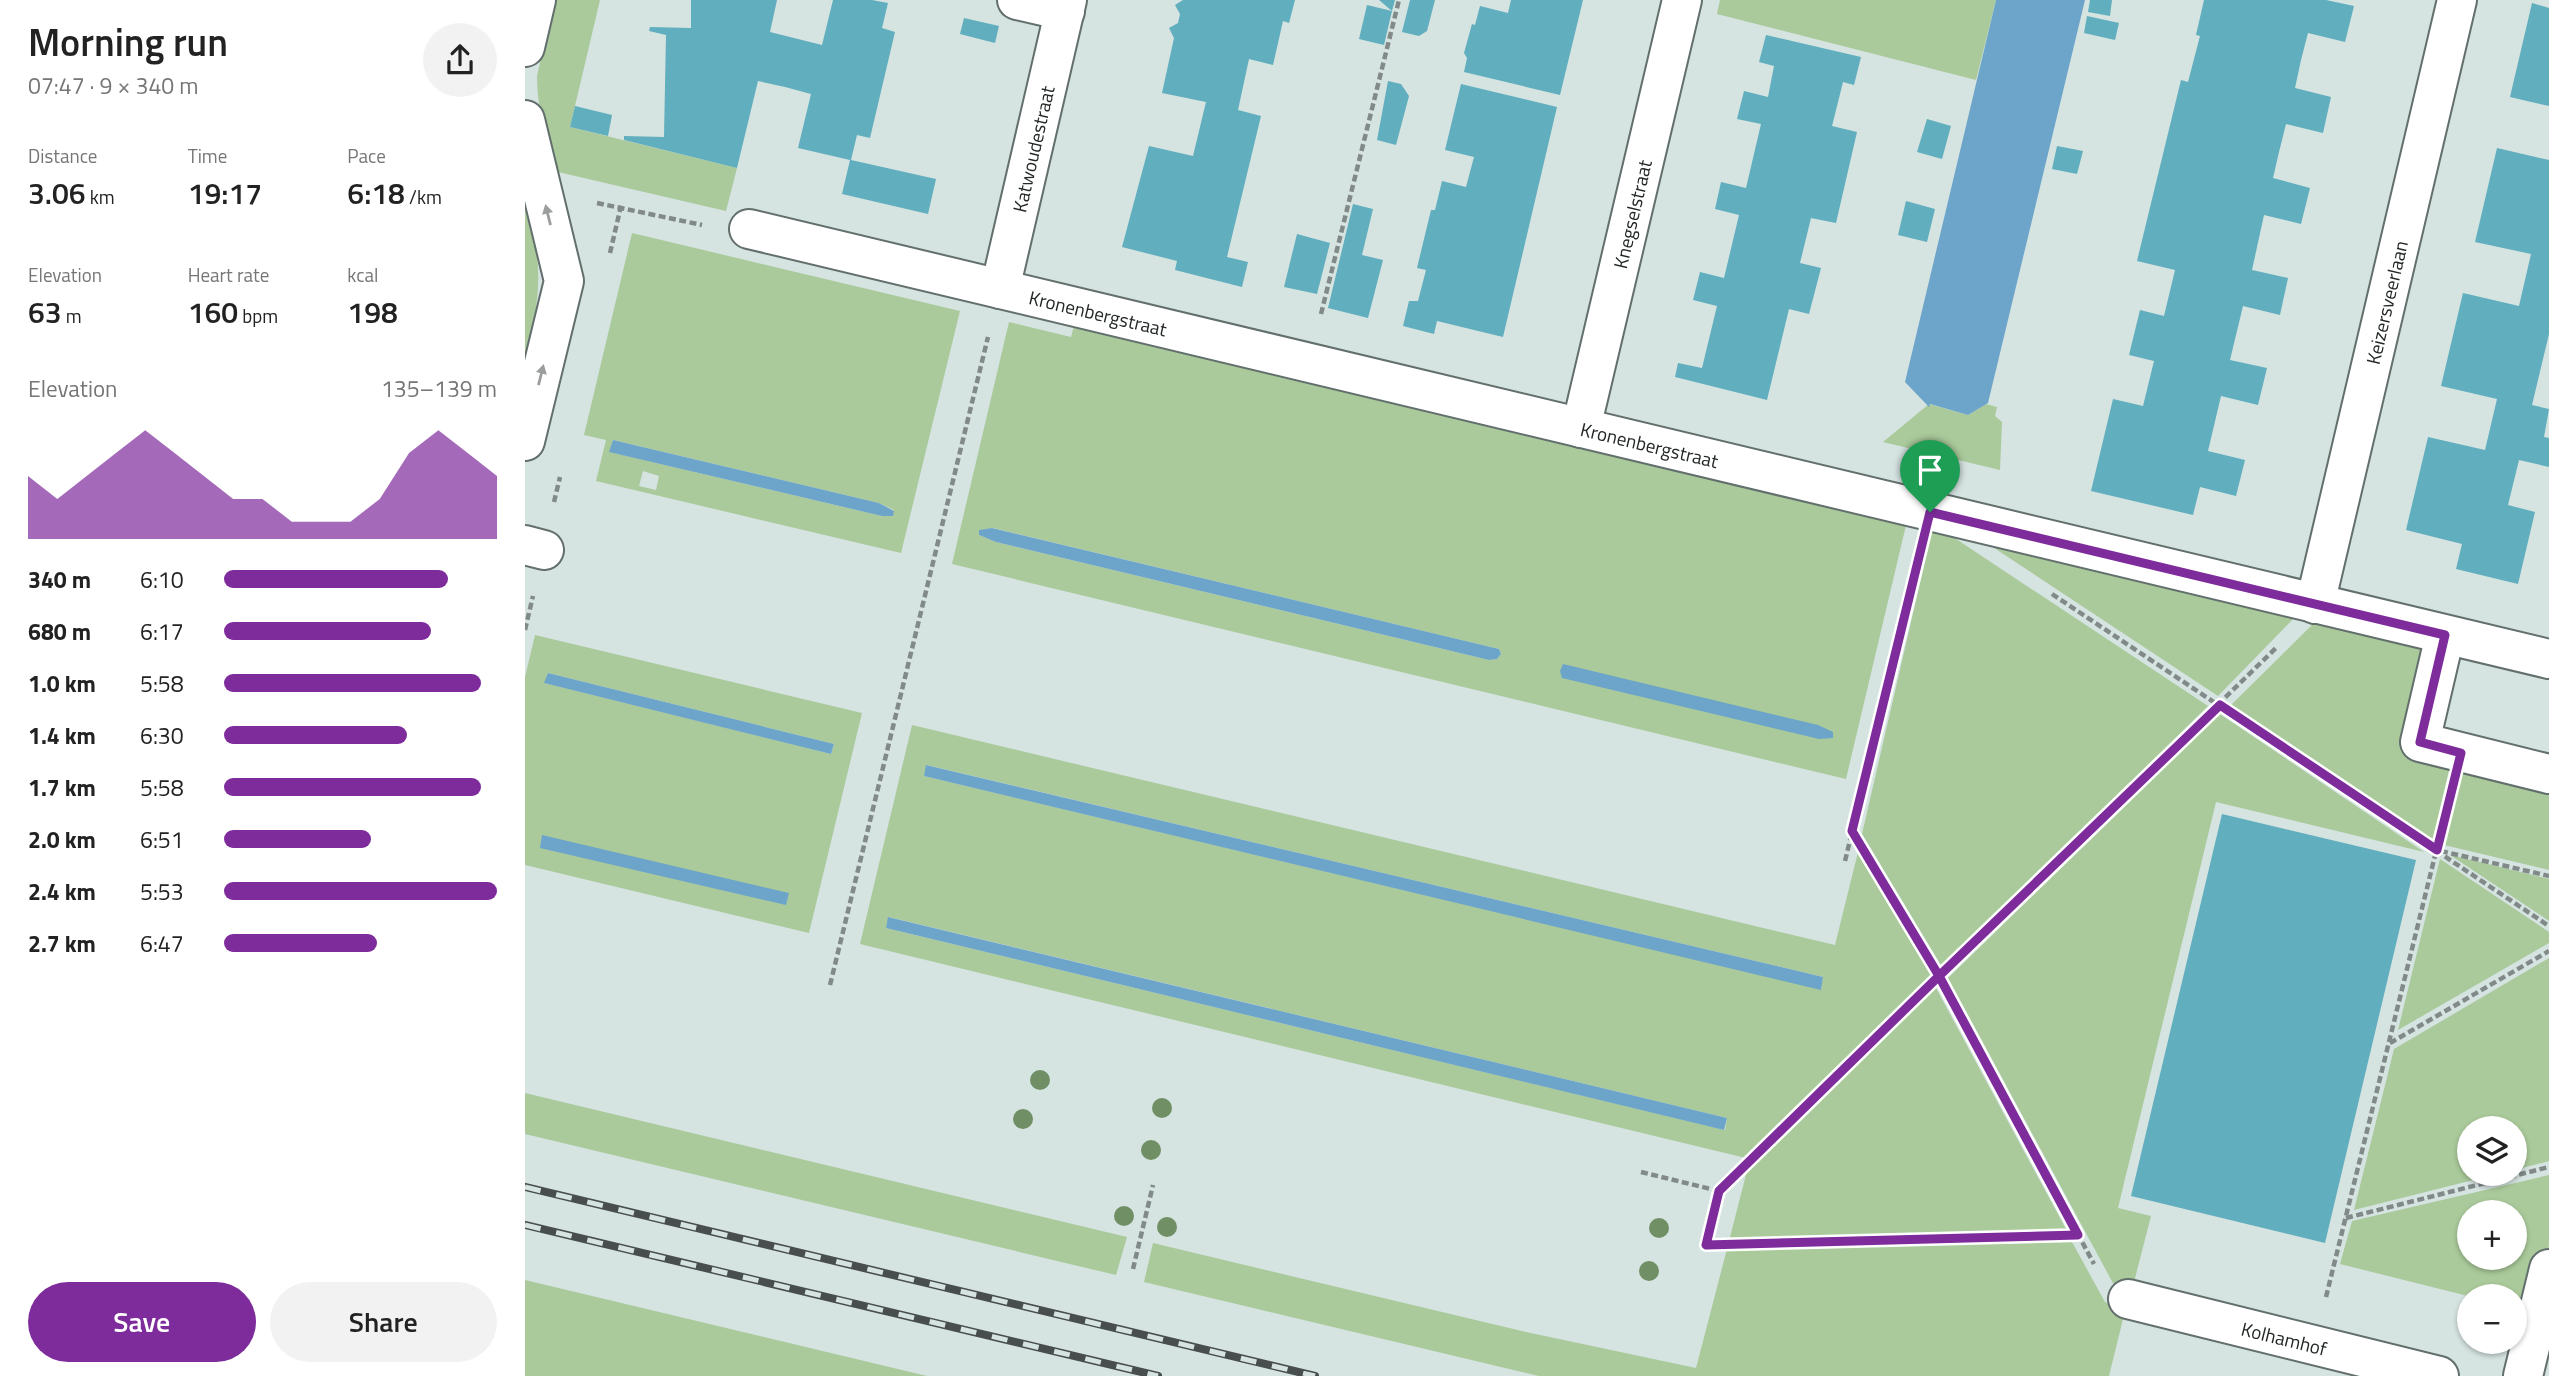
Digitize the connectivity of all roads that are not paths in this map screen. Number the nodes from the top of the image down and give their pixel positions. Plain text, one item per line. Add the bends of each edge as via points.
1 (536, 0) edge
2 (1017, 0) edge
3 (1682, 0) edge
4 (2457, 0) edge
5 (1066, 6) edge
6 (525, 47) edge
7 (525, 120) edge
8 (750, 229) road end
9 (1000, 289) junction
10 (1581, 428) junction
11 (525, 441) edge
12 (2315, 604) junction
13 (2445, 635) junction
14 (2549, 659) edge
15 (2549, 774) edge
16 (2549, 1269) edge
17 (2129, 1299) road end
18 (2439, 1376) edge
19 (2523, 1376) edge

1 - 6 street
2 - 5 street, Katwoudestraat
3 - 10 street, Knegselstraat
4 - 12 street, Keizersveerlaan
5 - 9 street, Katwoudestraat
11 -> 7 street via 564,281
8 - 9 street, Kronenbergstraat
9 - 10 street, Kronenbergstraat
10 - 12 street, Kronenbergstraat
12 - 13 street, Kronenbergstraat
13 - 14 street, Kronenbergstraat
13 - 15 street via 2420,742
16 - 19 street
17 - 18 street, Kolhamhof

